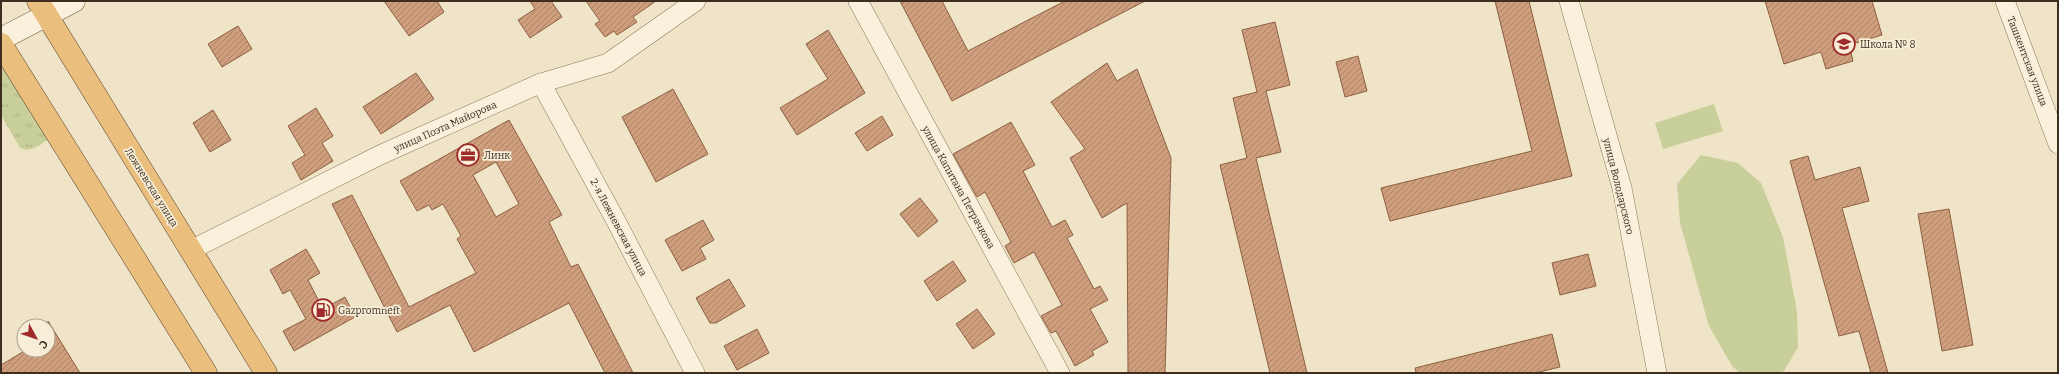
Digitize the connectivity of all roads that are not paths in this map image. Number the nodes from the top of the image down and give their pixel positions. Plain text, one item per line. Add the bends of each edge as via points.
1 (74, 1) edge
2 (696, 1) edge
3 (858, 1) edge
4 (1569, 1) edge
5 (2005, 1) edge
6 (42, 8) edge
7 (1, 39) edge
8 (1, 44) edge
9 (541, 83) junction
10 (2055, 126) edge
11 (2058, 144) edge
12 (191, 250) junction
13 (206, 373) edge
14 (266, 373) edge
15 (695, 373) edge
16 (1060, 373) edge
17 (1657, 373) edge

1 - 6 main road
2 - 9 street, улица Поэта Майорова via 608,63
3 - 16 street, улица Капитана Петрачкова
4 - 17 street, улица Володарского via 1622,188
5 - 10 street, Ташкентская улица
6 - 7 main road
6 - 12 highway, Лежневская улица
8 - 13 highway
9 - 12 street, улица Поэта Майорова via 380,155
9 - 15 street, 2-я Лежневская улица
10 - 11 street, Ташкентская улица
12 - 14 highway, Лежневская улица

